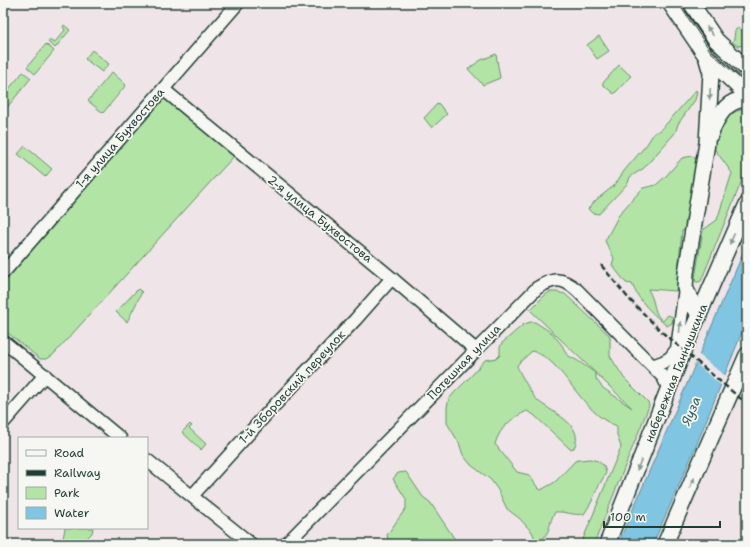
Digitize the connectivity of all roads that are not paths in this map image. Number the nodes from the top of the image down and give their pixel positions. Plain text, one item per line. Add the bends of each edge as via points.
1 (238, 3) edge
2 (670, 3) edge
3 (691, 3) edge
4 (726, 50) junction
5 (747, 52) edge
6 (706, 56) junction
7 (747, 69) edge
8 (163, 89) junction
9 (747, 95) edge
10 (747, 100) edge
11 (707, 144) junction
12 (747, 204) edge
13 (3, 273) edge
14 (686, 273) junction
15 (716, 274) junction
16 (392, 278) junction
17 (685, 288) junction
18 (699, 316) junction
19 (3, 341) edge
20 (476, 350) junction
21 (747, 355) edge
22 (681, 359) junction
23 (652, 366) junction
24 (45, 375) junction
25 (669, 389) junction
26 (3, 423) edge
27 (119, 437) edge
28 (148, 461) edge
29 (192, 496) junction
30 (251, 544) edge
31 (286, 544) edge
32 (607, 544) edge
33 (665, 544) edge

1 - 8 street, 1-я улица Бухвостова
2 - 6 main road
4 -> 3 main road
4 - 5 main road via 741,54
4 - 7 main road
6 - 9 main road
6 -> 11 main road via 711,74
8 - 13 street, 1-я улица Бухвостова
8 - 16 street, 2-я улица Бухвостова
10 - 11 main road via 737,100 724,110
11 - 14 main road
12 -> 15 main road, набережная Ганнушкина
14 - 15 main road via 688,282 696,288 705,285
14 - 17 main road
15 - 18 main road, набережная Ганнушкина
16 - 20 street, 2-я улица Бухвостова
16 - 29 street, 1-й Зборовский переулок
17 - 18 main road
23 -> 17 street via 670,358 678,349
18 - 22 main road, набережная Ганнушкина
19 - 24 street
20 - 23 street, Потешная улица via 537,288 548,281 558,280 568,283 577,290
20 - 31 street, Потешная улица
33 -> 21 main road
22 - 23 street via 664,367
22 - 25 main road, набережная Ганнушкина
23 - 25 street, Потешная улица via 666,380
24 - 26 street
24 - 27 street
25 -> 32 main road, набережная Ганнушкина
28 - 29 street
29 - 30 street

